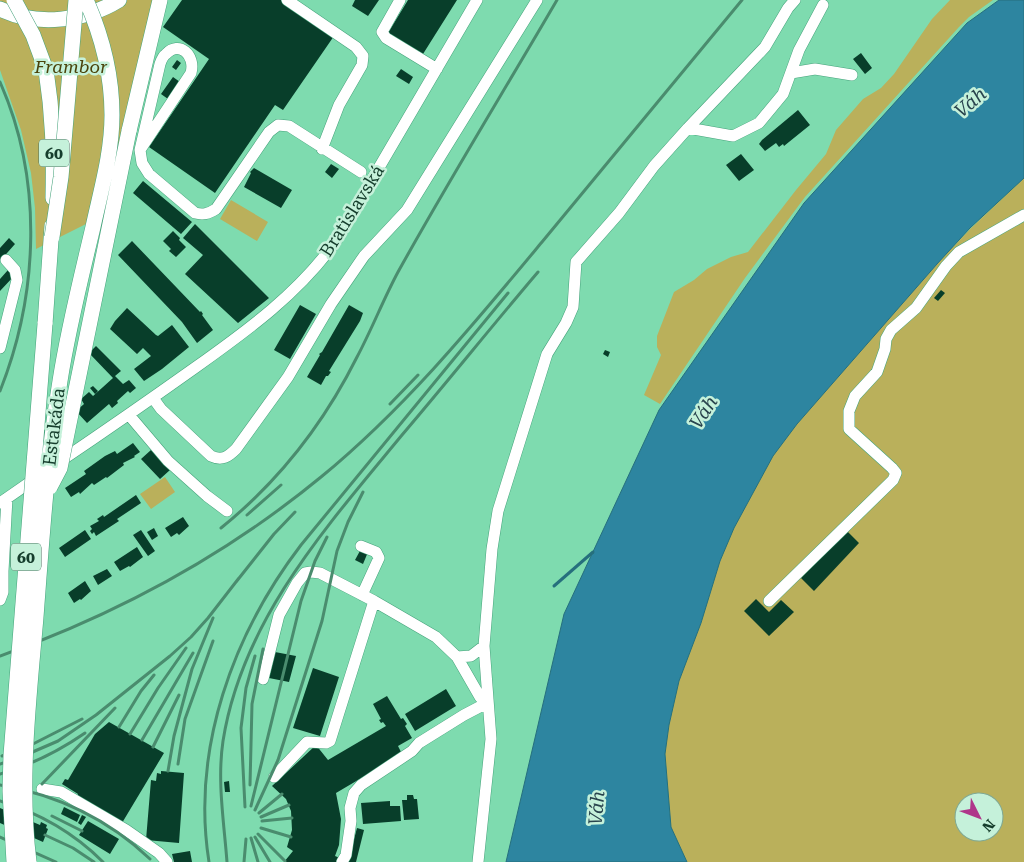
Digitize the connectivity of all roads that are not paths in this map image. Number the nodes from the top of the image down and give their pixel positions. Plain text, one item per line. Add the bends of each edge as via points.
1 (14, 0) edge
2 (76, 0) edge
3 (86, 0) edge
4 (119, 0) edge
5 (160, 0) edge
6 (287, 0) edge
7 (400, 0) edge
8 (477, 0) edge
9 (537, 0) edge
10 (795, 0) edge
11 (823, 5) dead end
12 (0, 9) edge
13 (437, 69) junction
14 (790, 73) junction
15 (852, 75) dead end
16 (688, 128) junction
17 (322, 149) junction
18 (140, 150) junction
19 (361, 172) dead end
20 (1024, 215) edge
21 (52, 237) junction
22 (6, 260) dead end
23 (0, 348) edge
24 (153, 398) junction
25 (129, 416) junction
26 (46, 498) junction
27 (3, 500) edge
28 (227, 511) dead end
29 (361, 546) dead end
30 (2, 554) edge
31 (2, 572) edge
32 (362, 595) junction
33 (0, 600) edge
34 (374, 601) junction
35 (769, 602) dead end
36 (484, 646) junction
37 (457, 657) junction
38 (263, 680) dead end
39 (488, 703) junction
40 (274, 777) dead end
41 (42, 789) dead end
42 (14, 862) edge
43 (29, 862) edge
44 (167, 862) edge
45 (342, 862) edge
46 (478, 862) edge

1 - 21 main road, Estakáda / 60, bridge via 33,35 46,70 54,145
2 - 21 main road, bridge via 61,176
3 - 26 main road, Estakáda / 60, bridge via 107,64 112,124 104,178 72,312 60,379
4 - 12 main road via 100,11 58,20 19,17
5 - 26 main road, bridge via 129,131 60,468
6 - 17 street via 356,47 363,56 362,65 338,105
7 - 13 street via 382,32 386,38
8 - 13 street, Bratislavská
9 - 24 street via 407,210 364,256 288,377 236,449 226,458 210,456 160,409
10 - 16 street via 765,47
11 - 14 street
13 - 24 street, Bratislavská via 325,257 292,292 242,334
14 - 15 street via 815,69
14 - 16 street via 783,94 759,122 733,136
16 - 36 street via 576,262 573,307 547,354 498,511
17 - 18 street via 289,126 275,126 216,209 202,215 195,213 149,174 142,163
17 - 19 street
18 - 18 street via 160,64 164,54 179,49 191,58 191,73
20 - 35 street via 959,252 916,308 891,330 877,372 855,396 848,423 849,429 896,473 893,480
21 - 42 main road, Estakáda / 60, bridge via 11,755
22 - 23 street via 15,270 16,280
24 - 25 street, Bratislavská
25 - 27 street, Bratislavská
25 - 28 street via 168,461
26 - 43 main road, Estakáda / 60, bridge via 26,762
27 - 30 street
29 - 32 street via 376,552 378,558
30 - 31 street
31 - 33 street via 4,592
32 - 34 street
32 - 38 street via 320,573 304,574 279,614
34 - 37 street via 425,629
34 - 40 street via 330,740 326,743 307,742
36 - 37 street via 472,656
36 - 39 street
37 - 39 street via 480,697
39 - 45 street via 420,743 361,785 354,793 350,808 351,821
39 - 46 street via 491,739
41 - 44 street via 61,792 126,830

